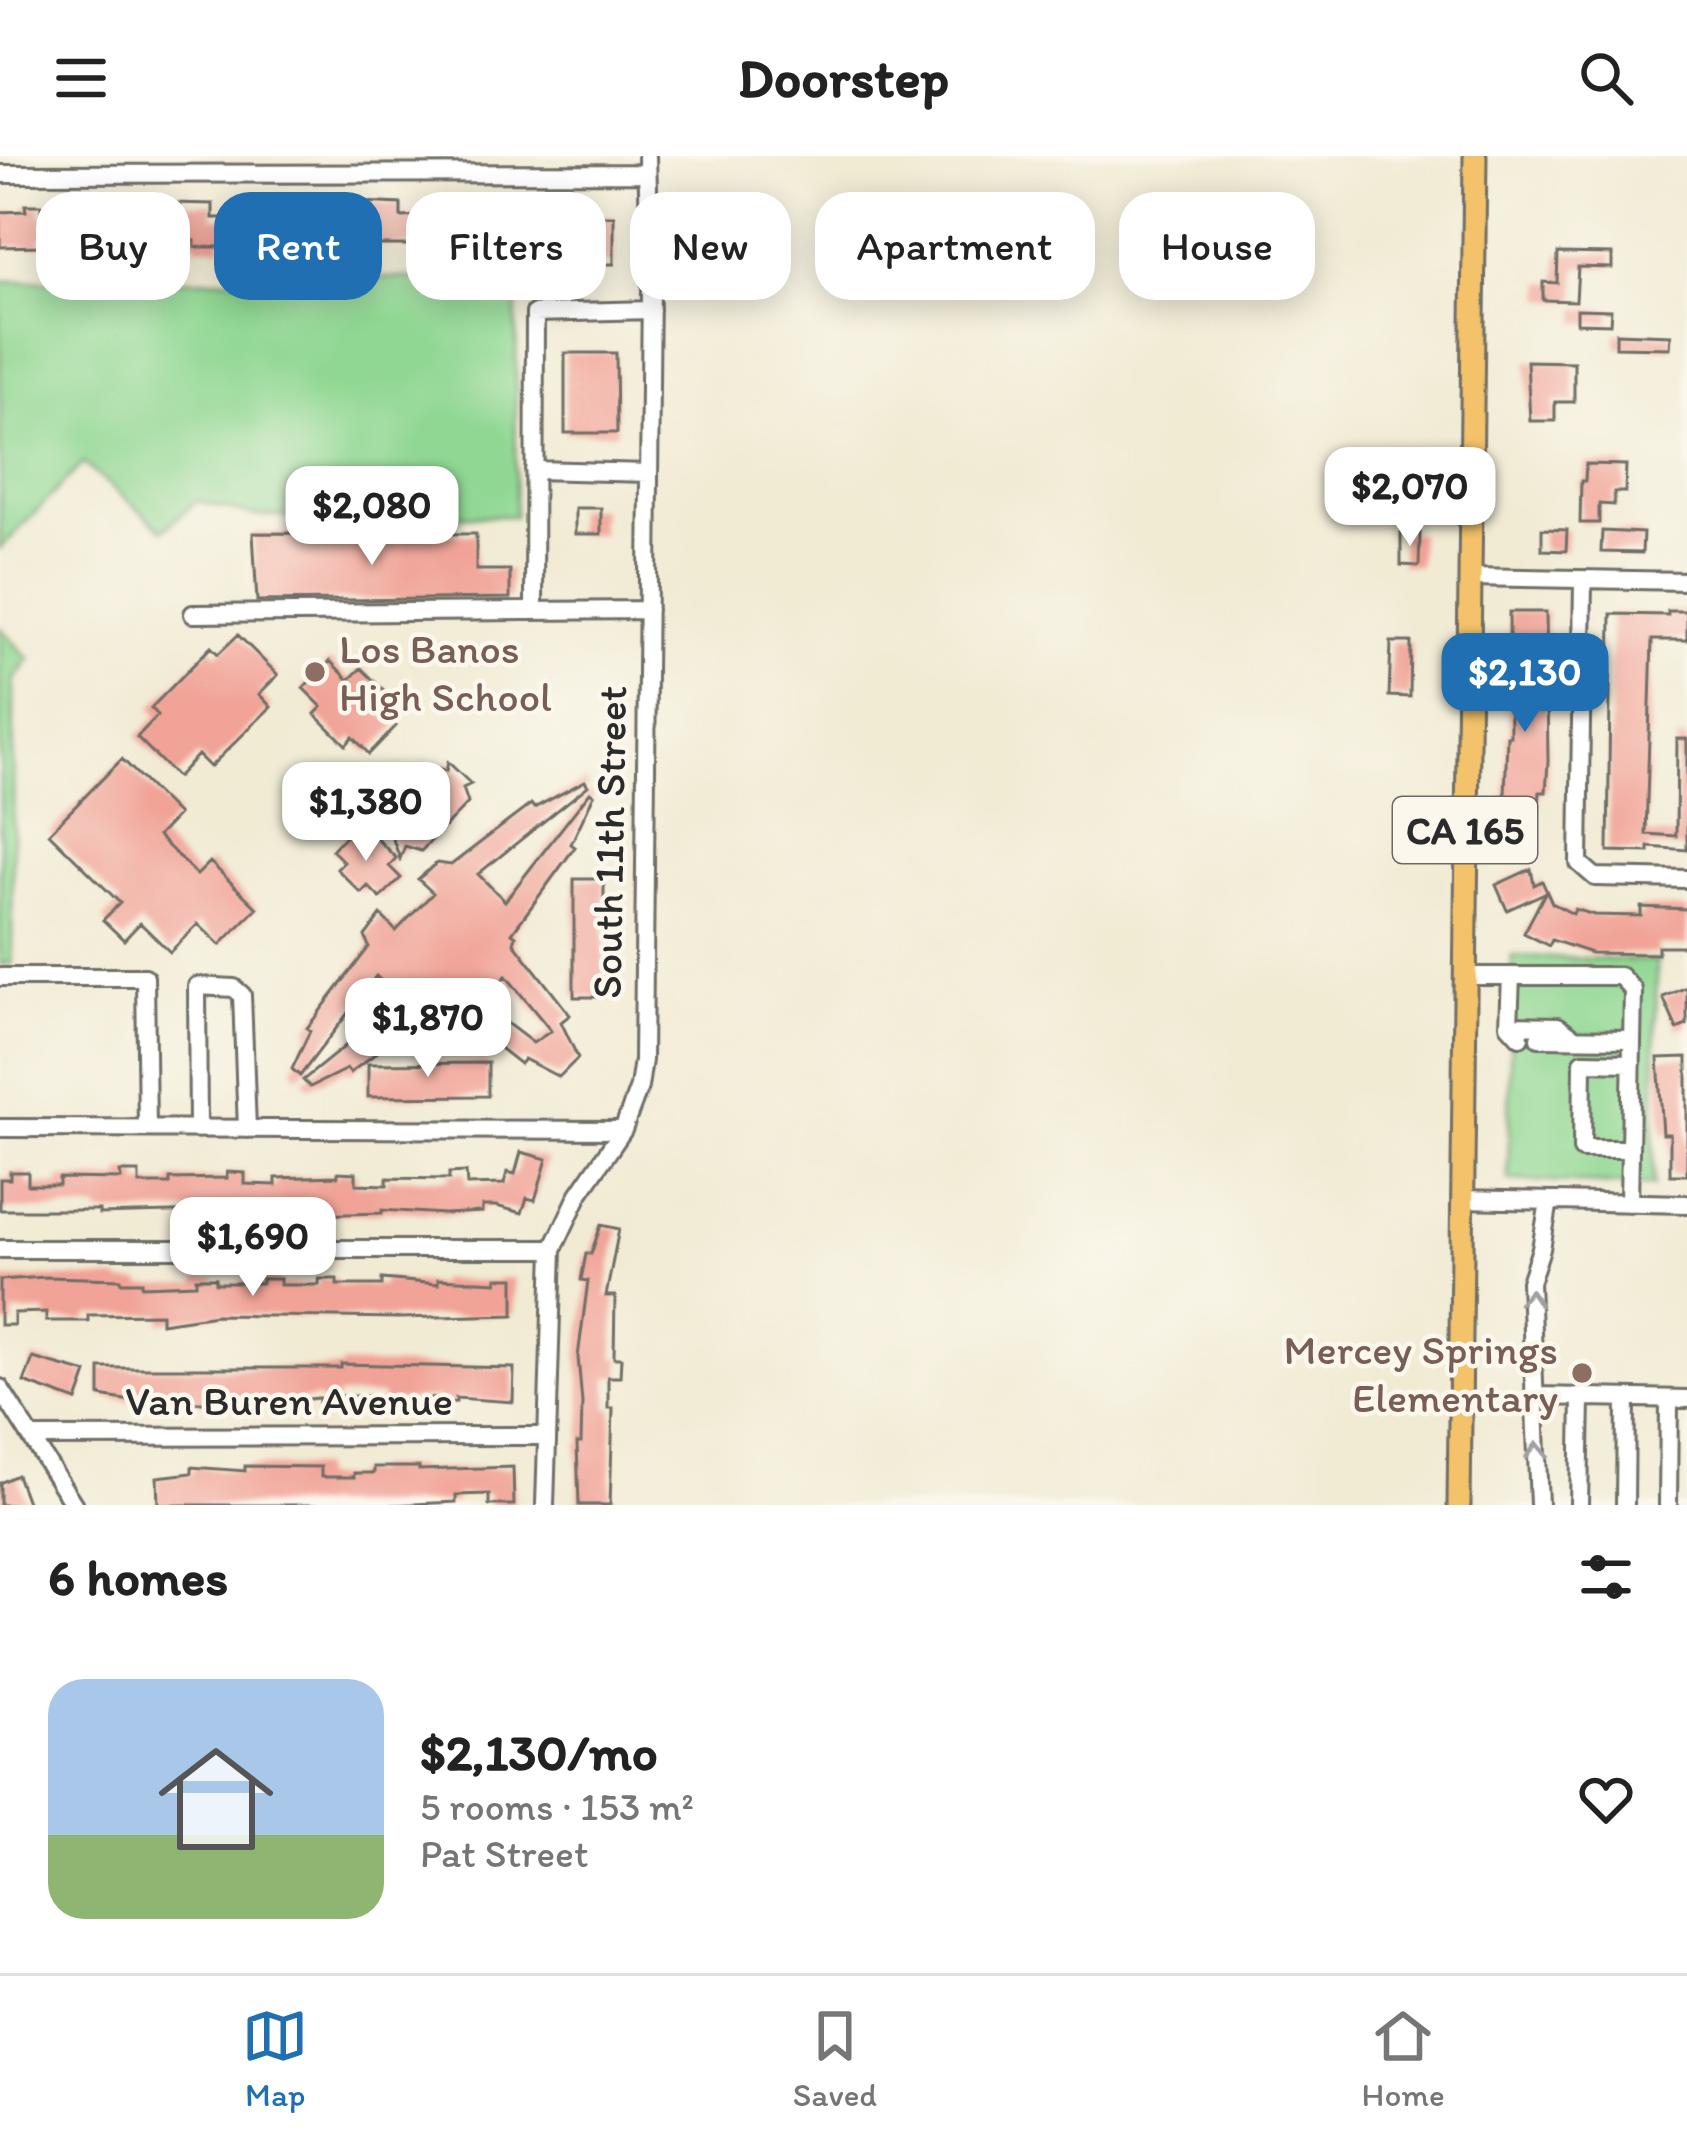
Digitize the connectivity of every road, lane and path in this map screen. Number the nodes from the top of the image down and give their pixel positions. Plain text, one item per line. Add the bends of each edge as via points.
1 (1475, 156) edge
2 (69, 165) edge
3 (647, 165) edge
4 (0, 174) edge
5 (651, 310) junction
6 (534, 470) junction
7 (649, 473) junction
8 (1468, 578) junction
9 (1583, 580) junction
10 (1687, 581) edge
11 (534, 610) junction
12 (648, 610) junction
13 (193, 614) dead end
14 (1687, 879) edge
15 (1464, 976) junction
16 (1511, 976) junction
17 (0, 977) edge
18 (1539, 1038) dead end
19 (1576, 1039) junction
20 (1633, 1039) junction
21 (1632, 1063) junction
22 (0, 1128) edge
23 (147, 1128) junction
24 (198, 1129) junction
25 (247, 1129) junction
26 (623, 1130) junction
27 (1630, 1149) junction
28 (1461, 1199) junction
29 (1549, 1202) junction
30 (1629, 1203) junction
31 (1687, 1204) edge
32 (0, 1249) edge
33 (553, 1249) junction
34 (0, 1388) edge
35 (1538, 1396) junction
36 (1581, 1398) junction
37 (1626, 1399) junction
38 (1678, 1399) edge
39 (546, 1436) junction
40 (32, 1437) junction
41 (74, 1505) edge
42 (545, 1505) edge
43 (1459, 1505) edge
44 (1540, 1505) edge
45 (1579, 1505) edge
46 (1624, 1505) edge
47 (1668, 1505) edge

1 - 8 main road, CA 165
2 - 3 street
2 - 4 street
3 - 5 street, South 11th Street
5 - 6 street via 535,313
5 - 7 street, South 11th Street
6 - 7 street
6 - 11 street
7 - 12 street, South 11th Street
8 - 9 street
8 - 15 main road, CA 165
9 - 10 street
9 - 14 street via 1579,863 1594,877
11 - 12 street
11 - 13 street
12 - 26 street, South 11th Street via 643,1060
15 - 16 street
15 - 28 main road, CA 165
16 - 19 street via 1515,1031 1558,1026
16 - 20 street via 1619,976 1633,990
17 - 23 street via 145,976
18 - 19 street
19 - 20 street
20 - 21 street
21 - 27 street
21 - 27 street via 1583,1063 1582,1149
22 - 23 street
23 - 24 street
24 - 25 street
24 - 25 street via 197,986 242,995
25 - 26 street
26 - 33 street, South 11th Street
27 - 30 street
28 - 29 street
28 - 43 main road, CA 165
29 - 30 street
35 -> 29 street via 1530,1282
30 - 31 street
32 - 33 street
33 - 39 street, South 11th Street
34 - 40 street
35 - 36 street
44 -> 35 street
36 - 37 street
36 - 45 street
37 - 38 street
37 - 46 street
38 - 47 street
39 - 40 street, Van Buren Avenue
39 - 42 street, South 11th Street
40 - 41 street

